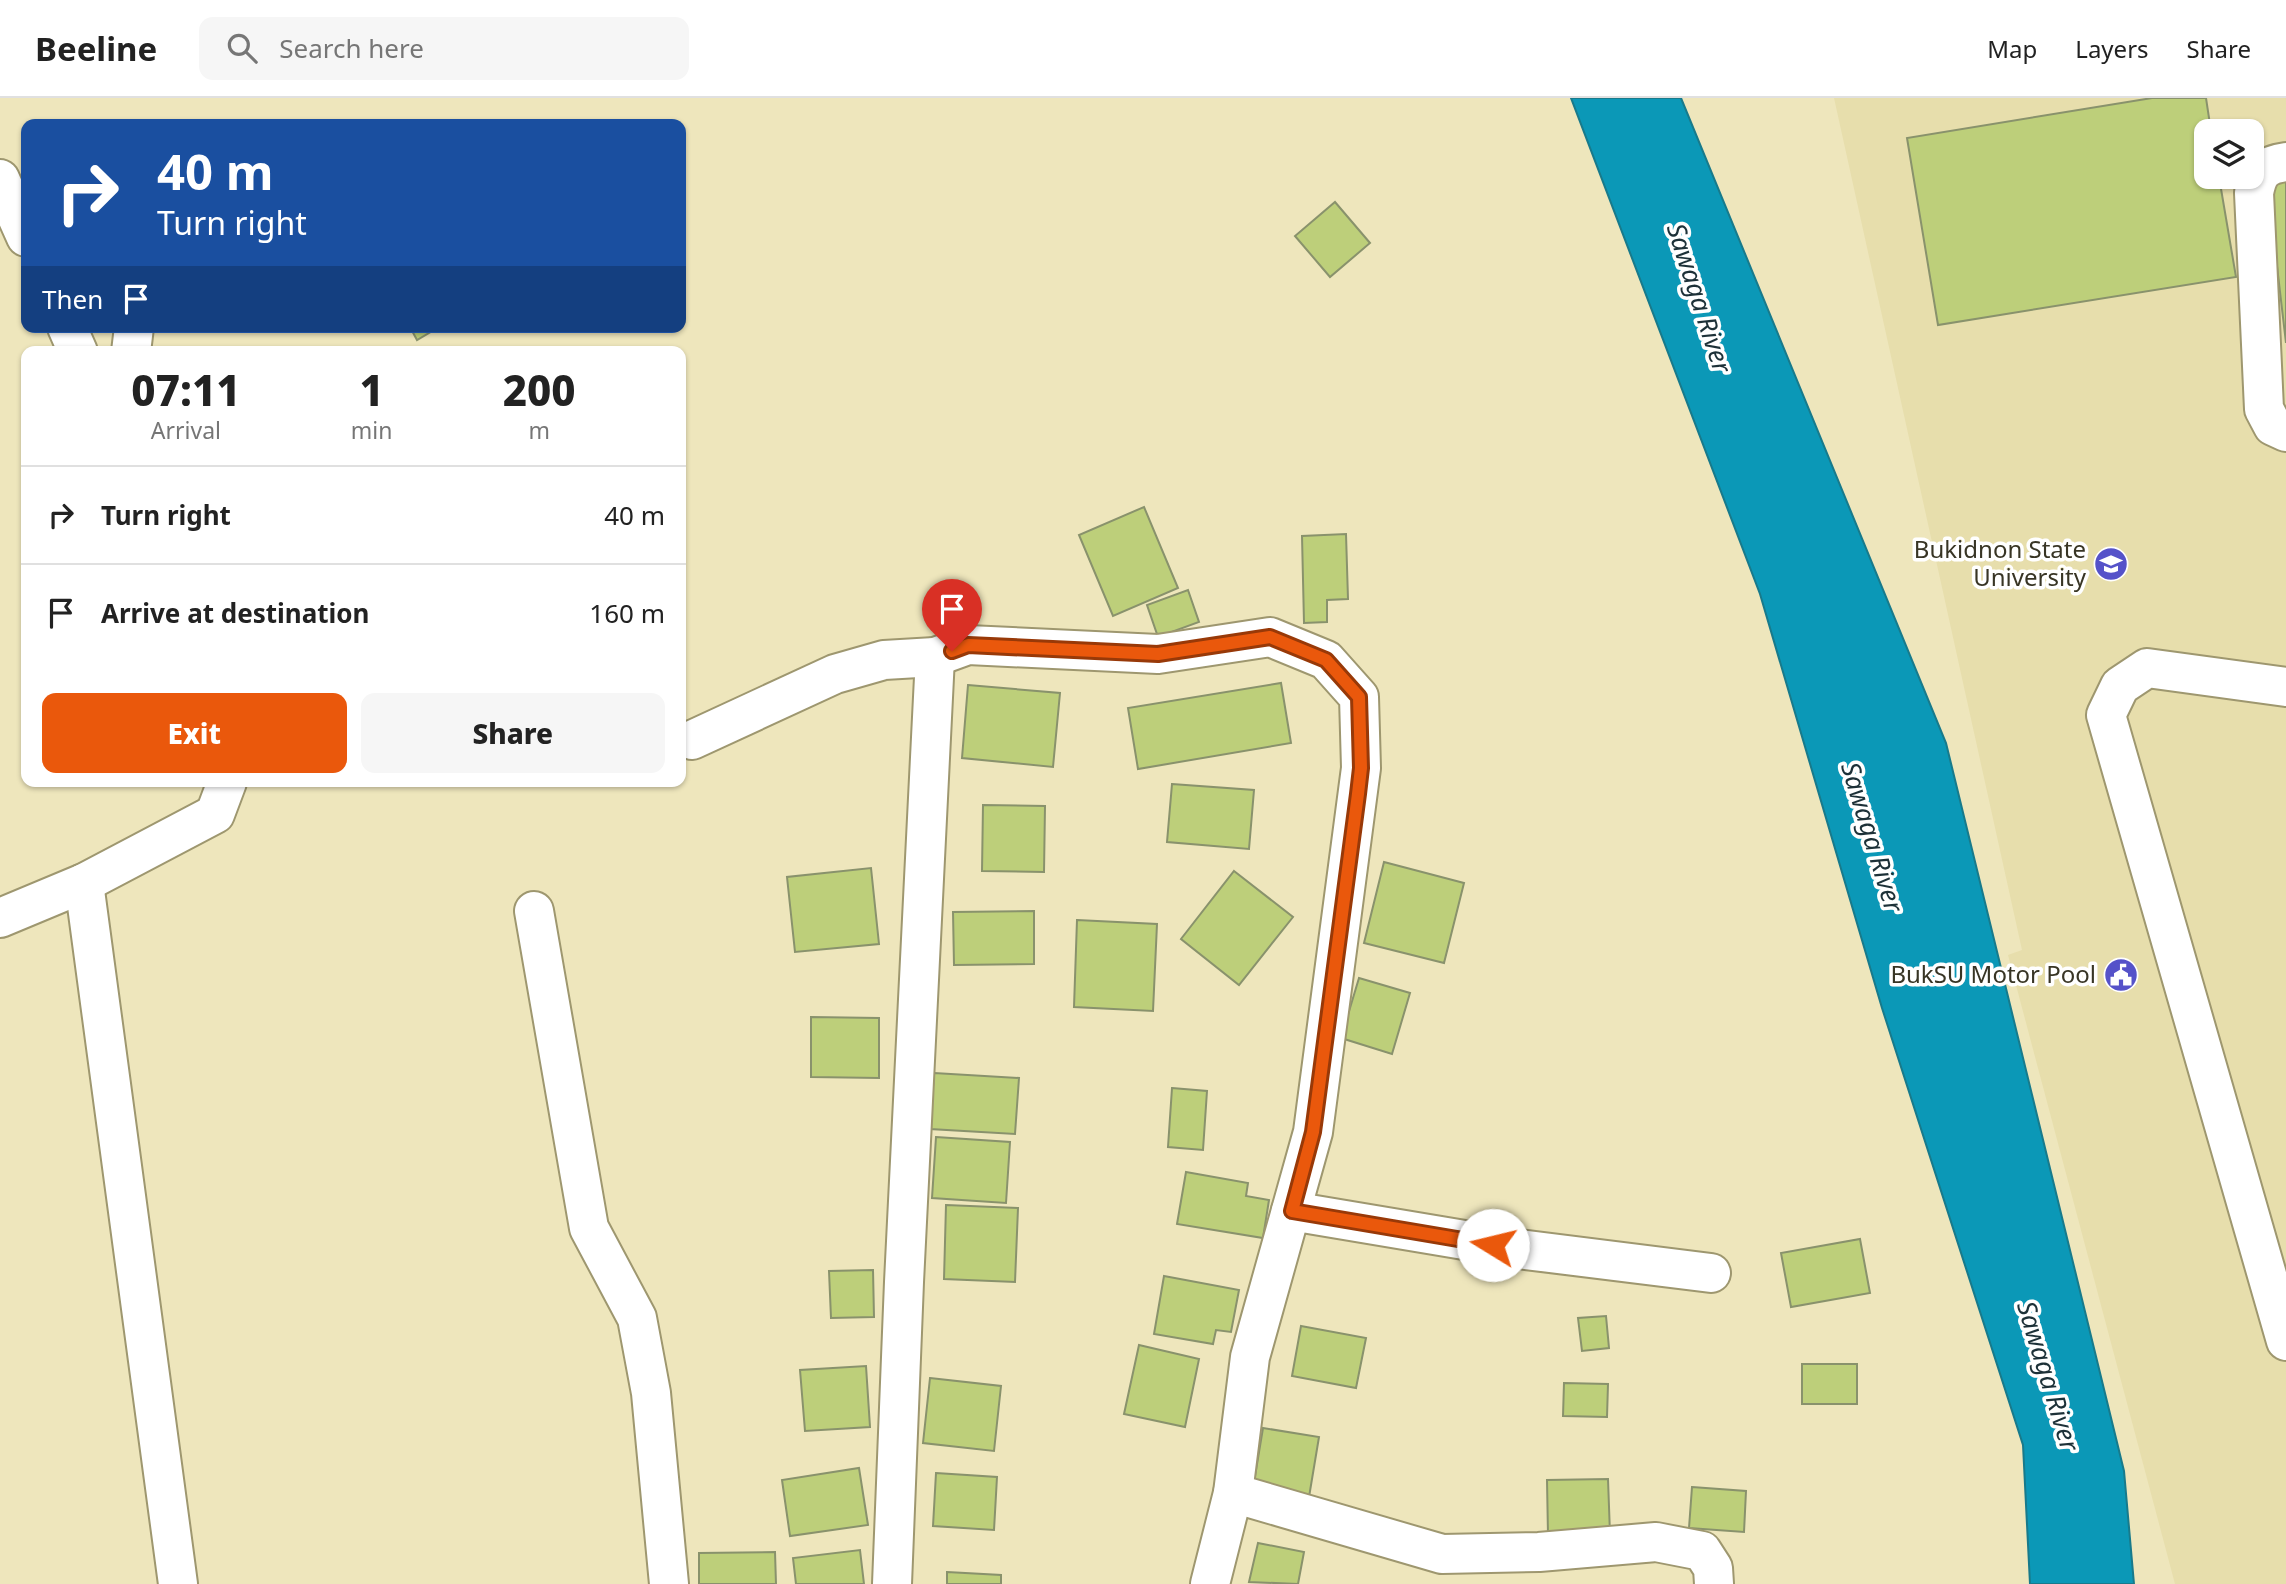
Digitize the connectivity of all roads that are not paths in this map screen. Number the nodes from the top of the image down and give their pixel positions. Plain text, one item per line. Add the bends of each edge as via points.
1 (2286, 162) edge
2 (0, 178) edge
3 (21, 226) edge
4 (2286, 432) edge
5 (935, 657) junction
6 (2286, 687) edge
7 (692, 740) dead end
8 (225, 787) edge
9 (84, 883) junction
10 (534, 911) dead end
11 (0, 918) edge
12 (1292, 1211) junction
13 (1711, 1273) dead end
14 (2286, 1340) edge
15 (1233, 1493) junction
16 (178, 1584) edge
17 (669, 1584) edge
18 (892, 1584) edge
19 (1210, 1584) edge
20 (1714, 1584) edge

1 - 4 street via 2268,164 2257,176 2254,194 2264,409 2273,426
2 - 3 street
5 - 7 street via 884,660 835,674
5 - 12 street via 968,645 1158,654 1270,637 1326,660 1359,697 1361,768 1313,1132
5 - 18 street
6 - 14 street via 2147,668 2120,686 2106,715
8 - 9 street via 215,814
9 - 11 street
9 - 16 street
10 - 17 street via 589,1228 637,1318 651,1394
12 - 13 street via 1518,1249
12 - 15 street via 1251,1357
15 - 19 street
15 - 20 street via 1442,1554 1656,1542 1702,1551 1713,1568

